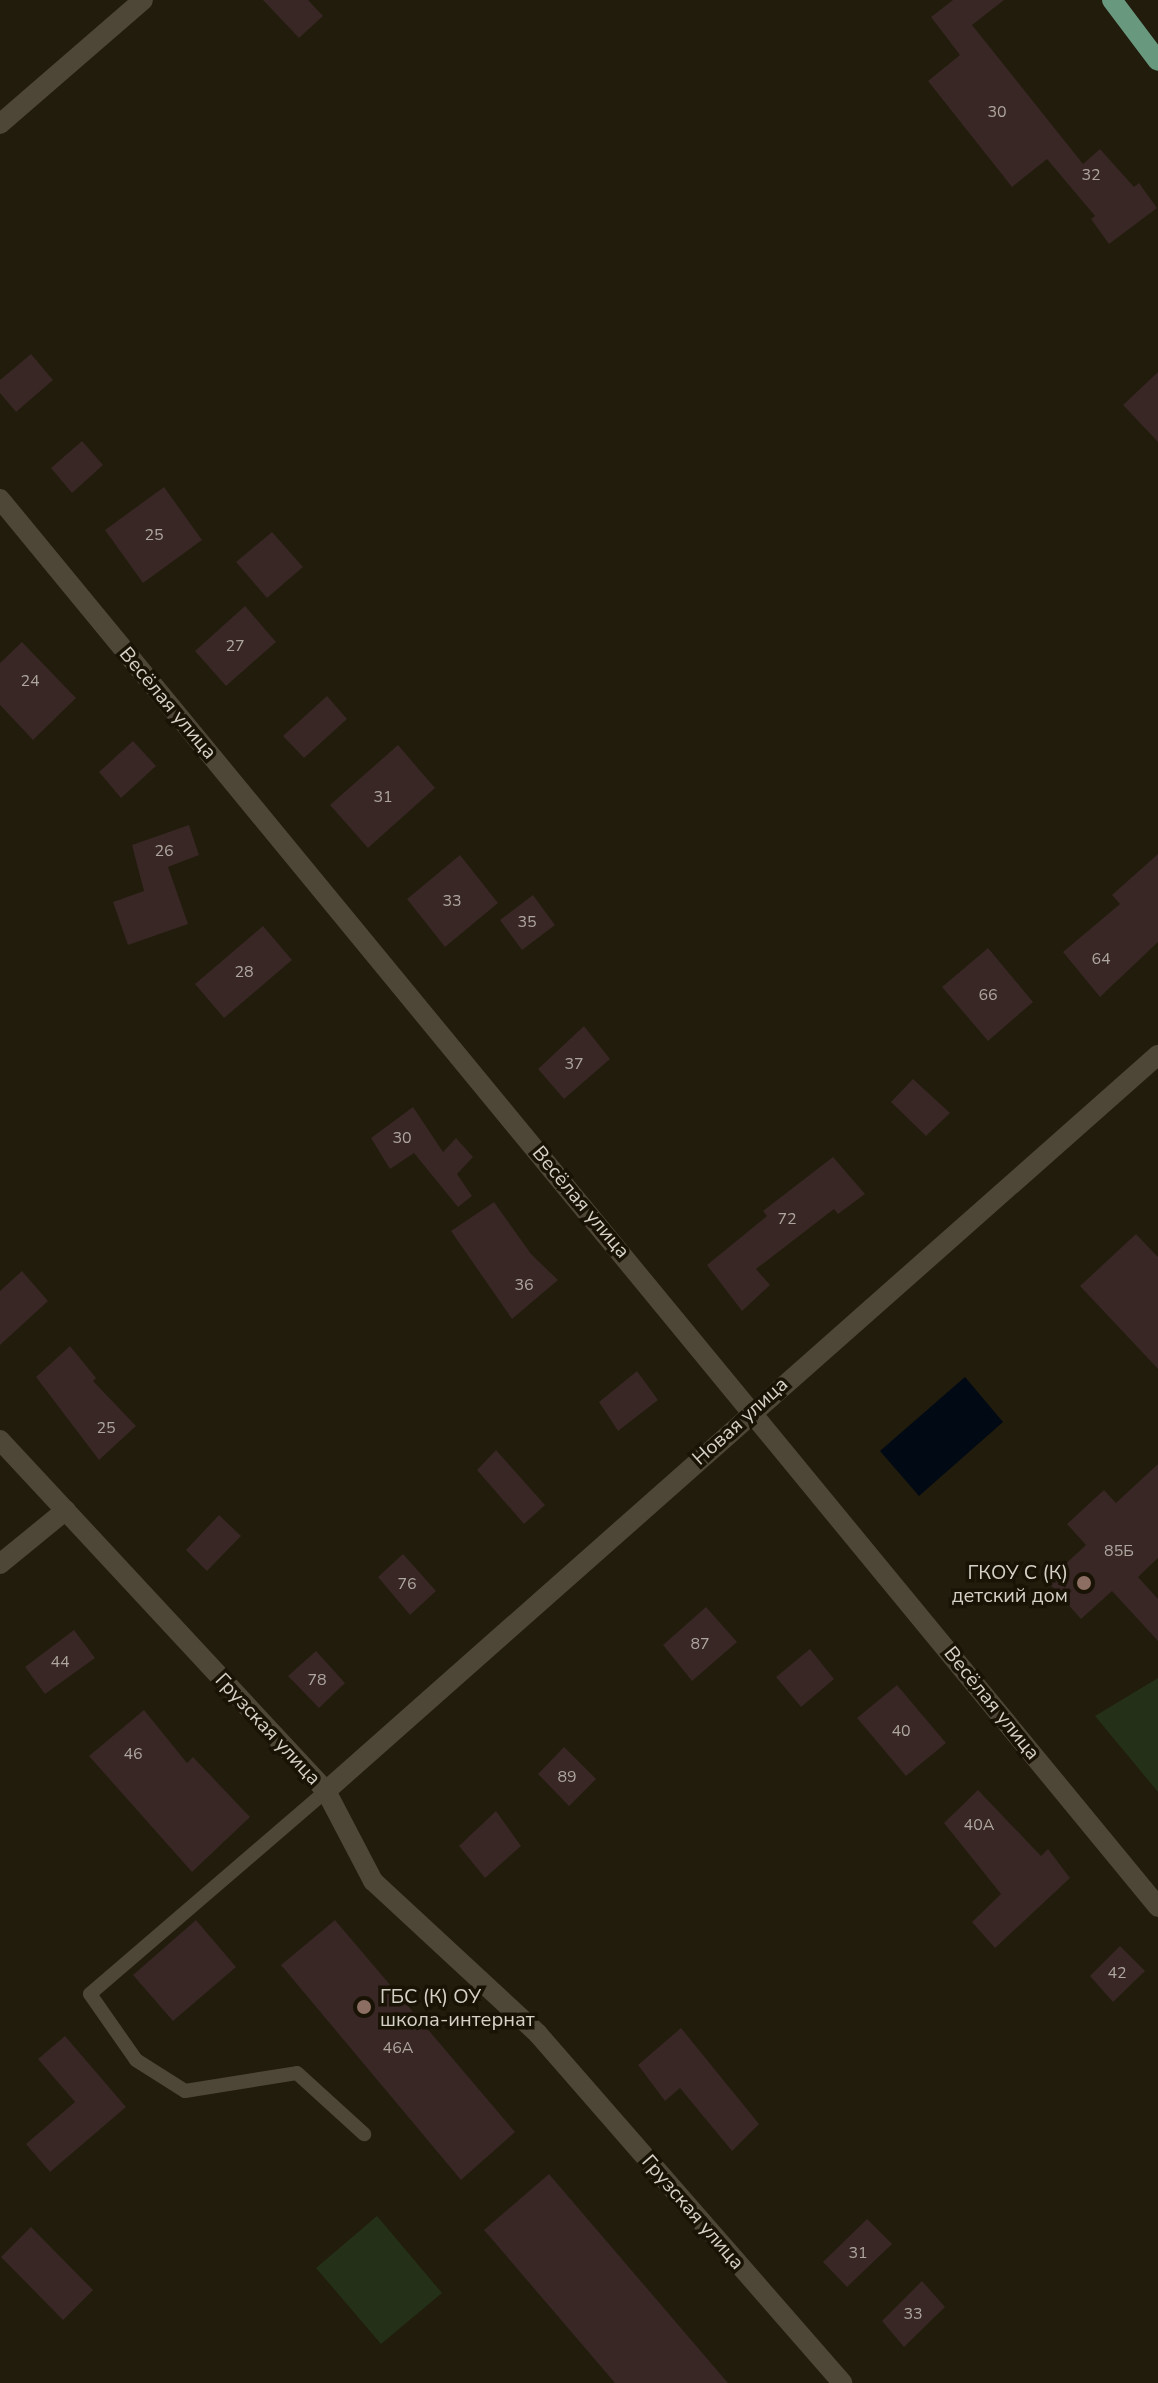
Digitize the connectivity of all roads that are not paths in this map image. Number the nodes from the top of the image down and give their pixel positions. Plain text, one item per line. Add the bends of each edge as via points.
1 (143, 0) edge
2 (1112, 0) edge
3 (1158, 61) edge
4 (0, 124) edge
5 (0, 499) edge
6 (1158, 1055) edge
7 (752, 1410) junction
8 (0, 1440) edge
9 (66, 1510) junction
10 (0, 1564) edge
11 (326, 1791) junction
12 (1158, 1907) edge
13 (364, 2134) dead end
14 (842, 2383) edge

1 - 4 street
2 - 3 main road
5 - 7 street, Весёлая улица
6 - 7 street, Новая улица
7 - 11 street, Новая улица
7 - 12 street, Весёлая улица
8 - 9 street, Грузская улица
9 - 10 street
9 - 11 street, Грузская улица
11 - 13 lane via 90,1994 136,2060 185,2091 297,2073
11 - 14 street, Грузская улица via 373,1881 538,2034

